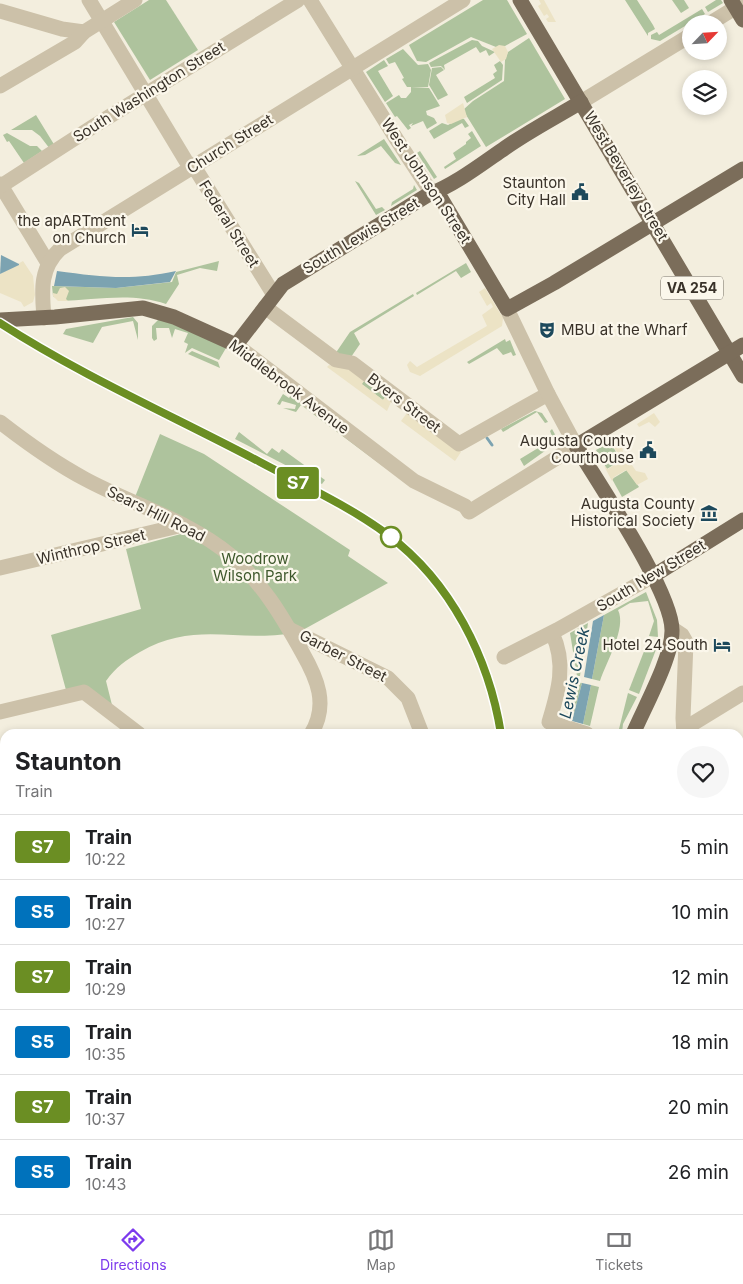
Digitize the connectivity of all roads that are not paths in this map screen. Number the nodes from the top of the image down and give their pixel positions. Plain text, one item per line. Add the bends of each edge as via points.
1 (89, 0) edge
2 (135, 0) edge
3 (298, 0) edge
4 (310, 0) edge
5 (463, 0) edge
6 (520, 0) edge
7 (738, 8) edge
8 (0, 11) edge
9 (725, 15) edge
10 (100, 22) junction
11 (84, 32) junction
12 (682, 40) edge
13 (352, 68) junction
14 (0, 86) edge
15 (146, 94) junction
16 (581, 102) junction
17 (192, 167) junction
18 (743, 169) edge
19 (1, 185) edge
20 (434, 193) junction
21 (654, 223) junction
22 (48, 262) junction
23 (269, 301) junction
24 (507, 309) junction
25 (44, 318) junction
26 (0, 320) edge
27 (236, 345) junction
28 (743, 345) edge
29 (730, 353) junction
30 (743, 376) edge
31 (548, 394) junction
32 (2, 426) edge
33 (576, 446) junction
34 (743, 520) edge
35 (182, 525) junction
36 (0, 568) edge
37 (653, 576) junction
38 (291, 630) junction
39 (672, 630) junction
40 (552, 633) junction
41 (504, 657) dead end
42 (743, 693) edge
43 (0, 712) edge
44 (132, 729) edge
45 (313, 729) edge
46 (420, 729) edge
47 (572, 729) edge
48 (635, 729) edge
49 (684, 729) edge
50 (687, 729) edge

1 - 10 street, Federal Street
2 - 10 street
3 - 15 street, South Washington Street
4 - 13 street, West Johnson Street
5 - 13 street, Church Street
6 - 16 main road, West Beverley Street / VA 254
7 - 9 street
8 - 11 street
10 - 11 street
10 - 15 street, Federal Street
11 - 14 street via 75,42
12 - 16 street
13 - 17 street, Church Street
13 - 20 street, West Johnson Street
15 - 17 street, Federal Street
15 - 19 street, South Washington Street
16 - 20 main road, South Lewis Street
16 - 21 main road, West Beverley Street / VA 254
17 - 22 street, Church Street via 64,246
17 - 23 street, Federal Street
18 - 21 main road
19 - 22 street
20 - 23 main road, South Lewis Street via 287,281
20 - 24 main road, West Johnson Street via 442,200
21 - 24 main road
21 - 29 main road, West Beverley Street / VA 254
22 - 25 street via 42,283
23 - 27 main road, South Lewis Street
23 - 31 street, Byers Street via 336,360 352,363 459,444
24 - 31 street, West Johnson Street
25 - 26 main road, Middlebrook Avenue
25 - 27 main road, Middlebrook Avenue via 147,309 182,320
27 - 33 street, Middlebrook Avenue via 410,478 465,506 469,512
28 - 29 main road
29 - 30 main road, VA 254
29 - 33 main road
31 - 33 street, West Johnson Street
32 - 35 street, Sears Hill Road via 85,479
33 - 37 main road
34 - 37 main road, South New Street
35 - 36 street, Winthrop Street
35 - 38 street, Sears Hill Road via 216,544 241,564 273,600
37 - 39 main road
37 - 40 street, South New Street
38 - 45 street, Sears Hill Road via 319,688 320,705
38 - 46 street, Garber Street via 388,678 408,698
39 - 48 main road via 662,666
39 - 49 street via 682,635 686,642
40 - 41 street, South New Street
40 - 47 street via 561,682 549,722
42 - 50 street
43 - 44 street via 84,692

